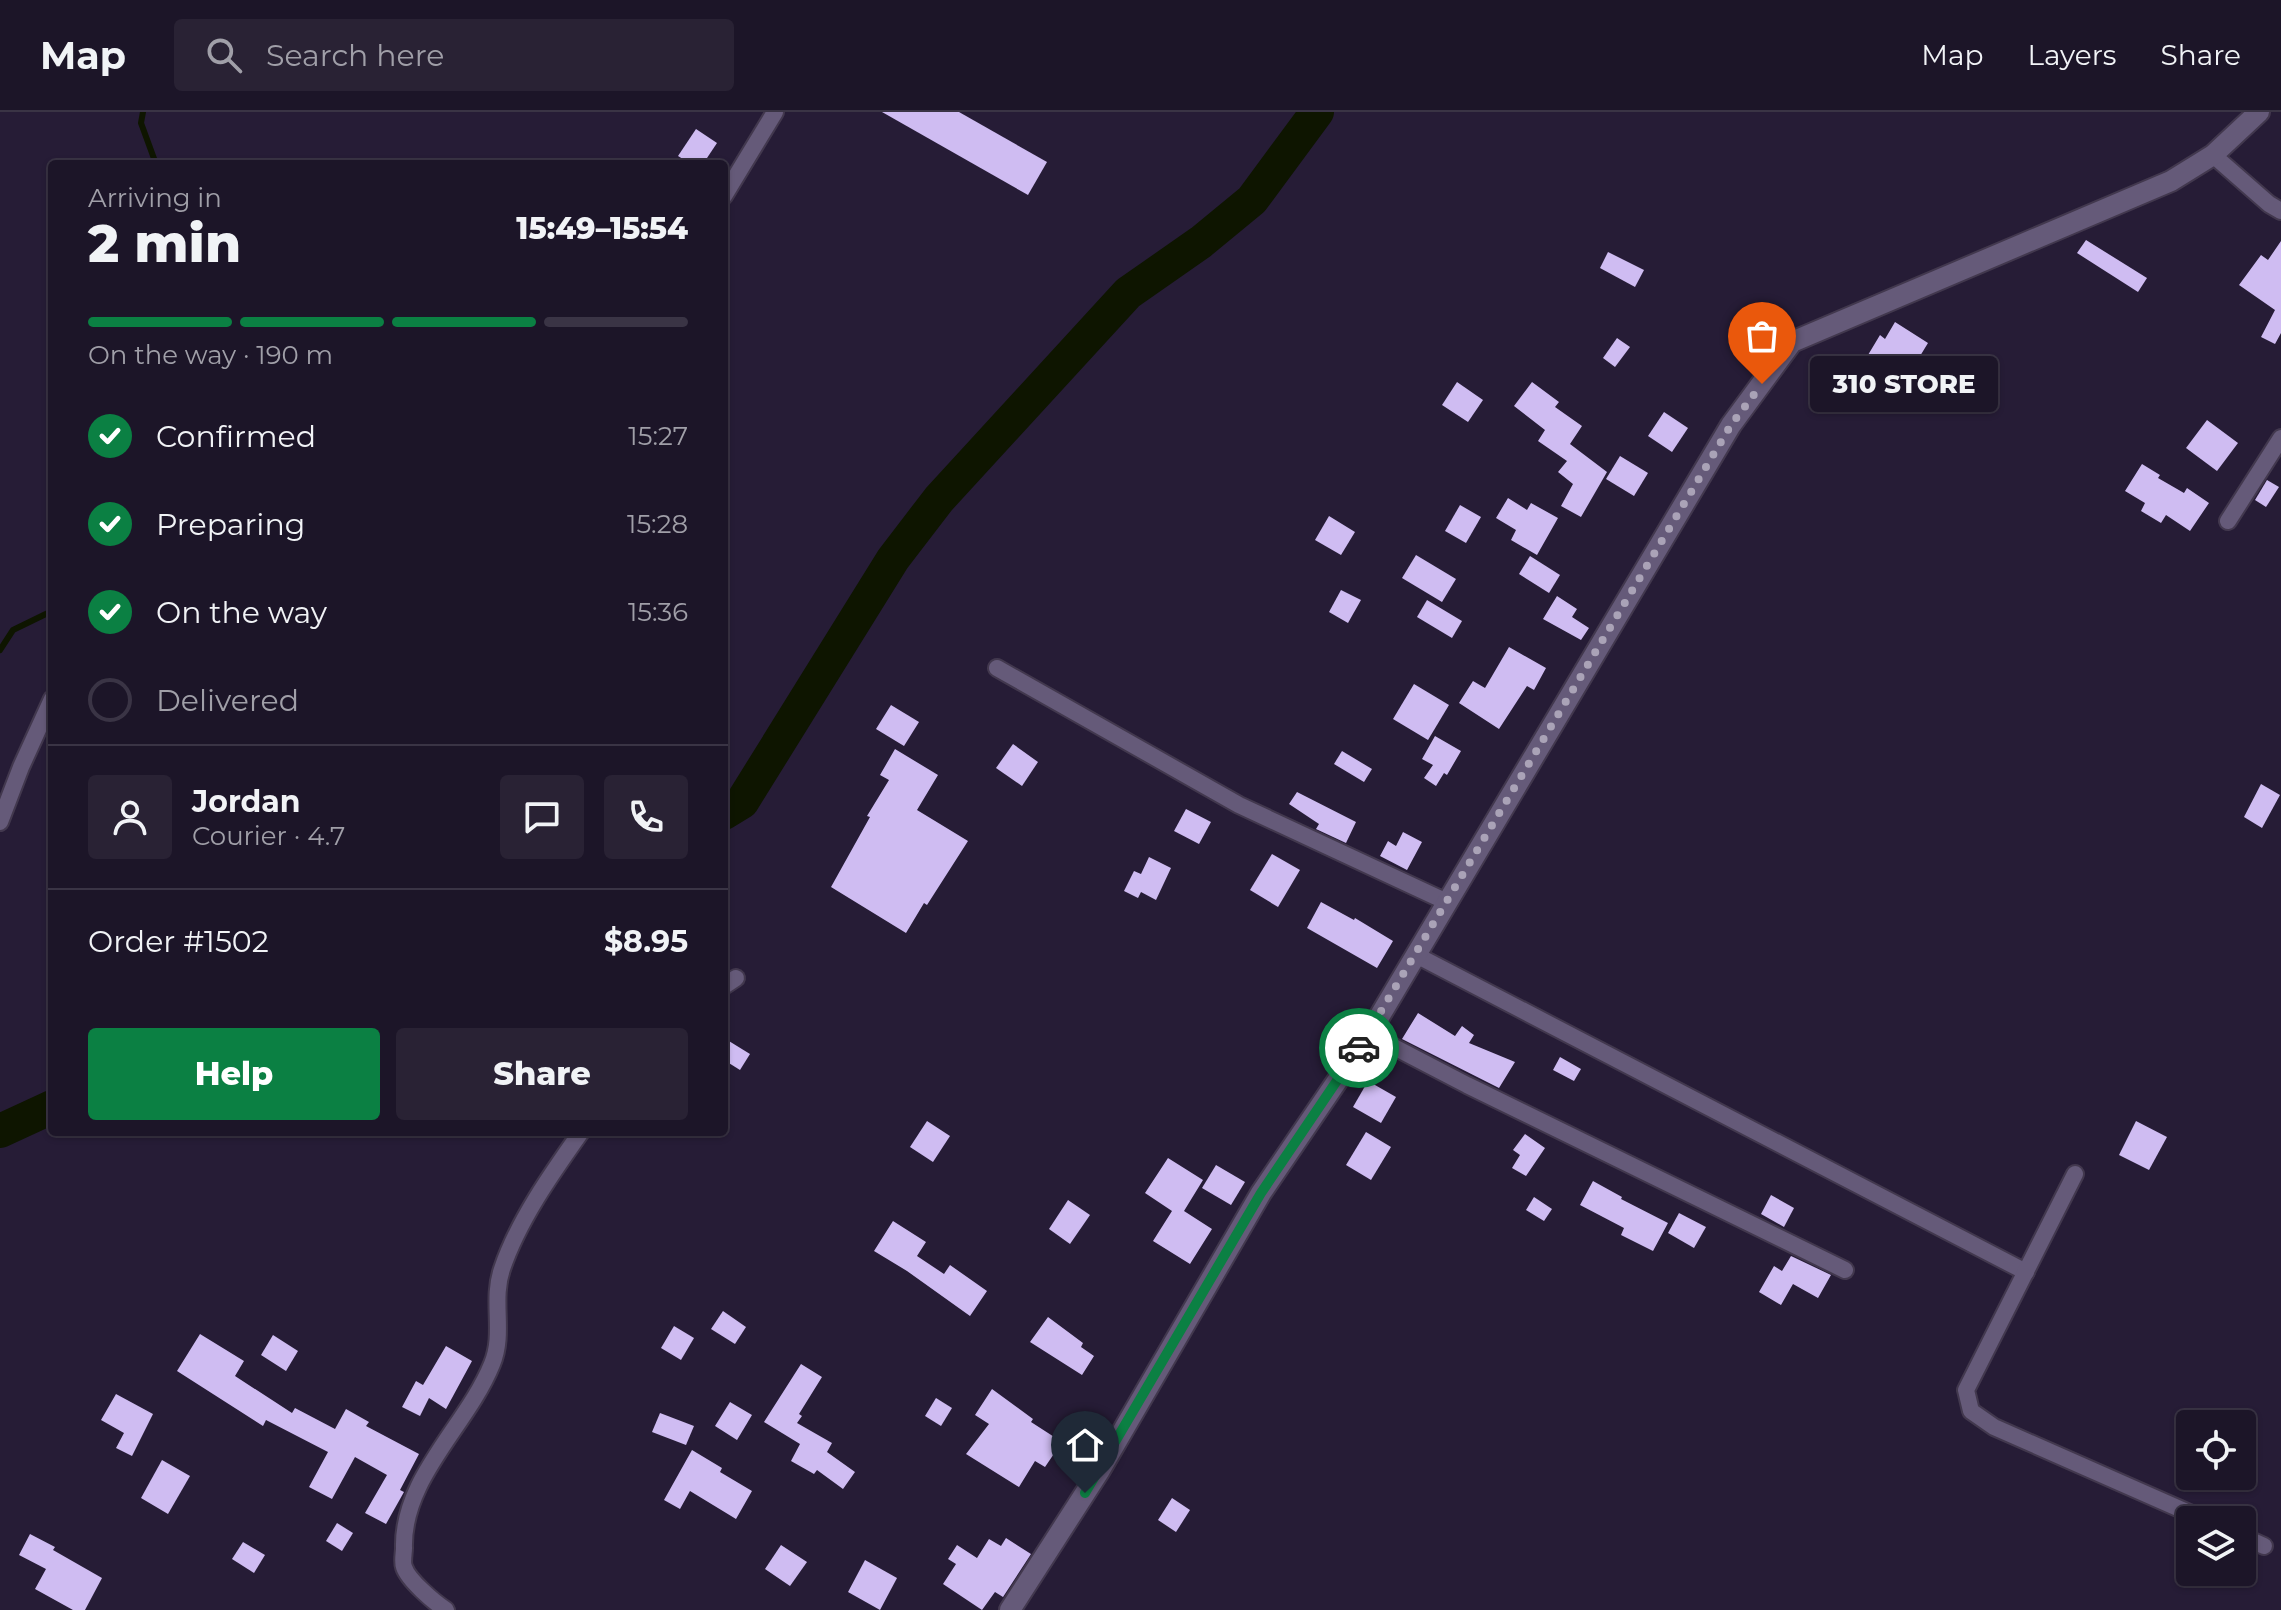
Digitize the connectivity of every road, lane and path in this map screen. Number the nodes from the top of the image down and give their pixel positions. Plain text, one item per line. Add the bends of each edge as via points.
1 (775, 112) edge
2 (2259, 112) edge
3 (2213, 155) junction
4 (728, 189) edge
5 (2281, 211) edge
6 (2281, 438) edge
7 (2228, 521) dead end
8 (997, 668) dead end
9 (48, 708) edge
10 (0, 822) edge
11 (1447, 902) junction
12 (1416, 955) junction
13 (1369, 1034) junction
14 (578, 1136) edge
15 (2075, 1174) dead end
16 (1845, 1270) dead end
17 (2026, 1272) junction
18 (2176, 1507) edge
19 (2256, 1542) edge
20 (2264, 1546) dead end
21 (446, 1610) edge
22 (1010, 1610) edge

1 - 4 street
2 - 3 street
3 - 5 street
3 - 11 street via 2171,181 1792,342 1731,425
6 - 7 street
8 - 11 street via 1239,805
9 - 10 street
11 - 12 street
12 - 13 street
12 - 17 street
13 - 16 street
13 - 22 street via 1261,1193 1100,1470
14 - 21 street via 539,1192 502,1269 497,1295 500,1336 492,1365 414,1495 403,1530 404,1567
15 - 17 street
17 - 18 street via 1966,1390 1971,1411 1994,1427
19 - 20 street

